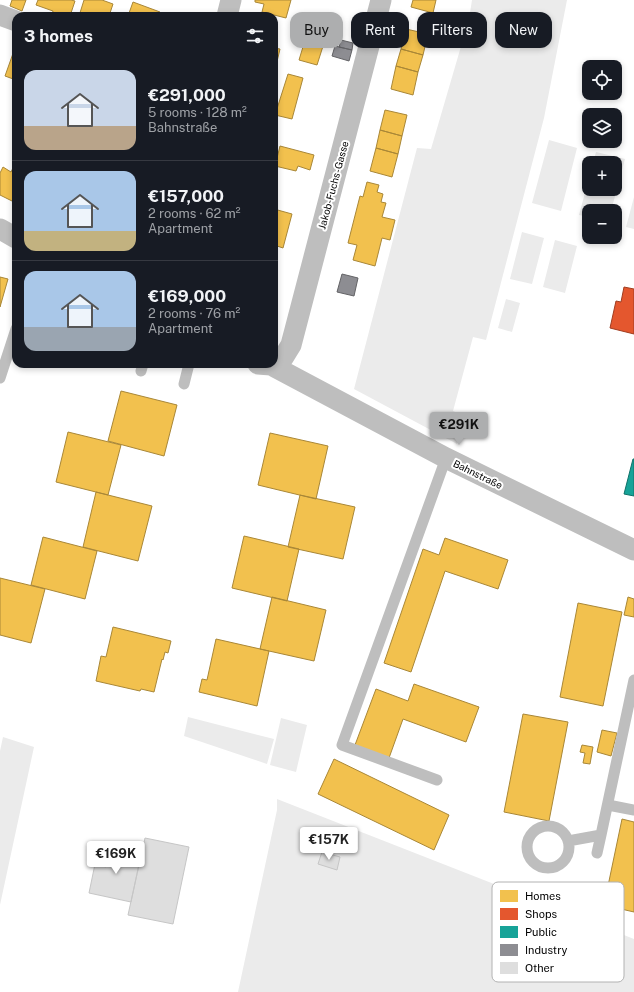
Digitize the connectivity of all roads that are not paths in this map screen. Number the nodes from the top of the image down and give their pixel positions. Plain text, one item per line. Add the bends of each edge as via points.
1 (230, 0) edge
2 (381, 0) edge
3 (228, 12) edge
4 (0, 15) edge
5 (12, 20) edge
6 (0, 229) edge
7 (12, 236) edge
8 (12, 341) edge
9 (278, 360) edge
10 (188, 368) edge
11 (277, 368) edge
12 (0, 378) edge
13 (184, 384) dead end
14 (456, 460) junction
15 (634, 550) edge
16 (634, 680) edge
17 (633, 692) edge
18 (437, 780) dead end
19 (608, 805) junction
20 (634, 810) edge
21 (601, 835) junction
22 (568, 841) dead end
23 (597, 853) dead end

1 - 3 street
2 - 9 street, Jakob-Fuchs-Gasse via 291,344 283,358
4 - 5 street
6 - 7 street
8 - 12 lane
10 - 13 lane
11 - 14 street, Bahnstraße
14 - 15 street, Bahnstraße via 605,531
14 - 18 lane via 342,744
16 - 17 lane
17 - 19 lane
19 - 20 lane
19 - 21 lane
21 - 22 lane
21 - 23 lane

